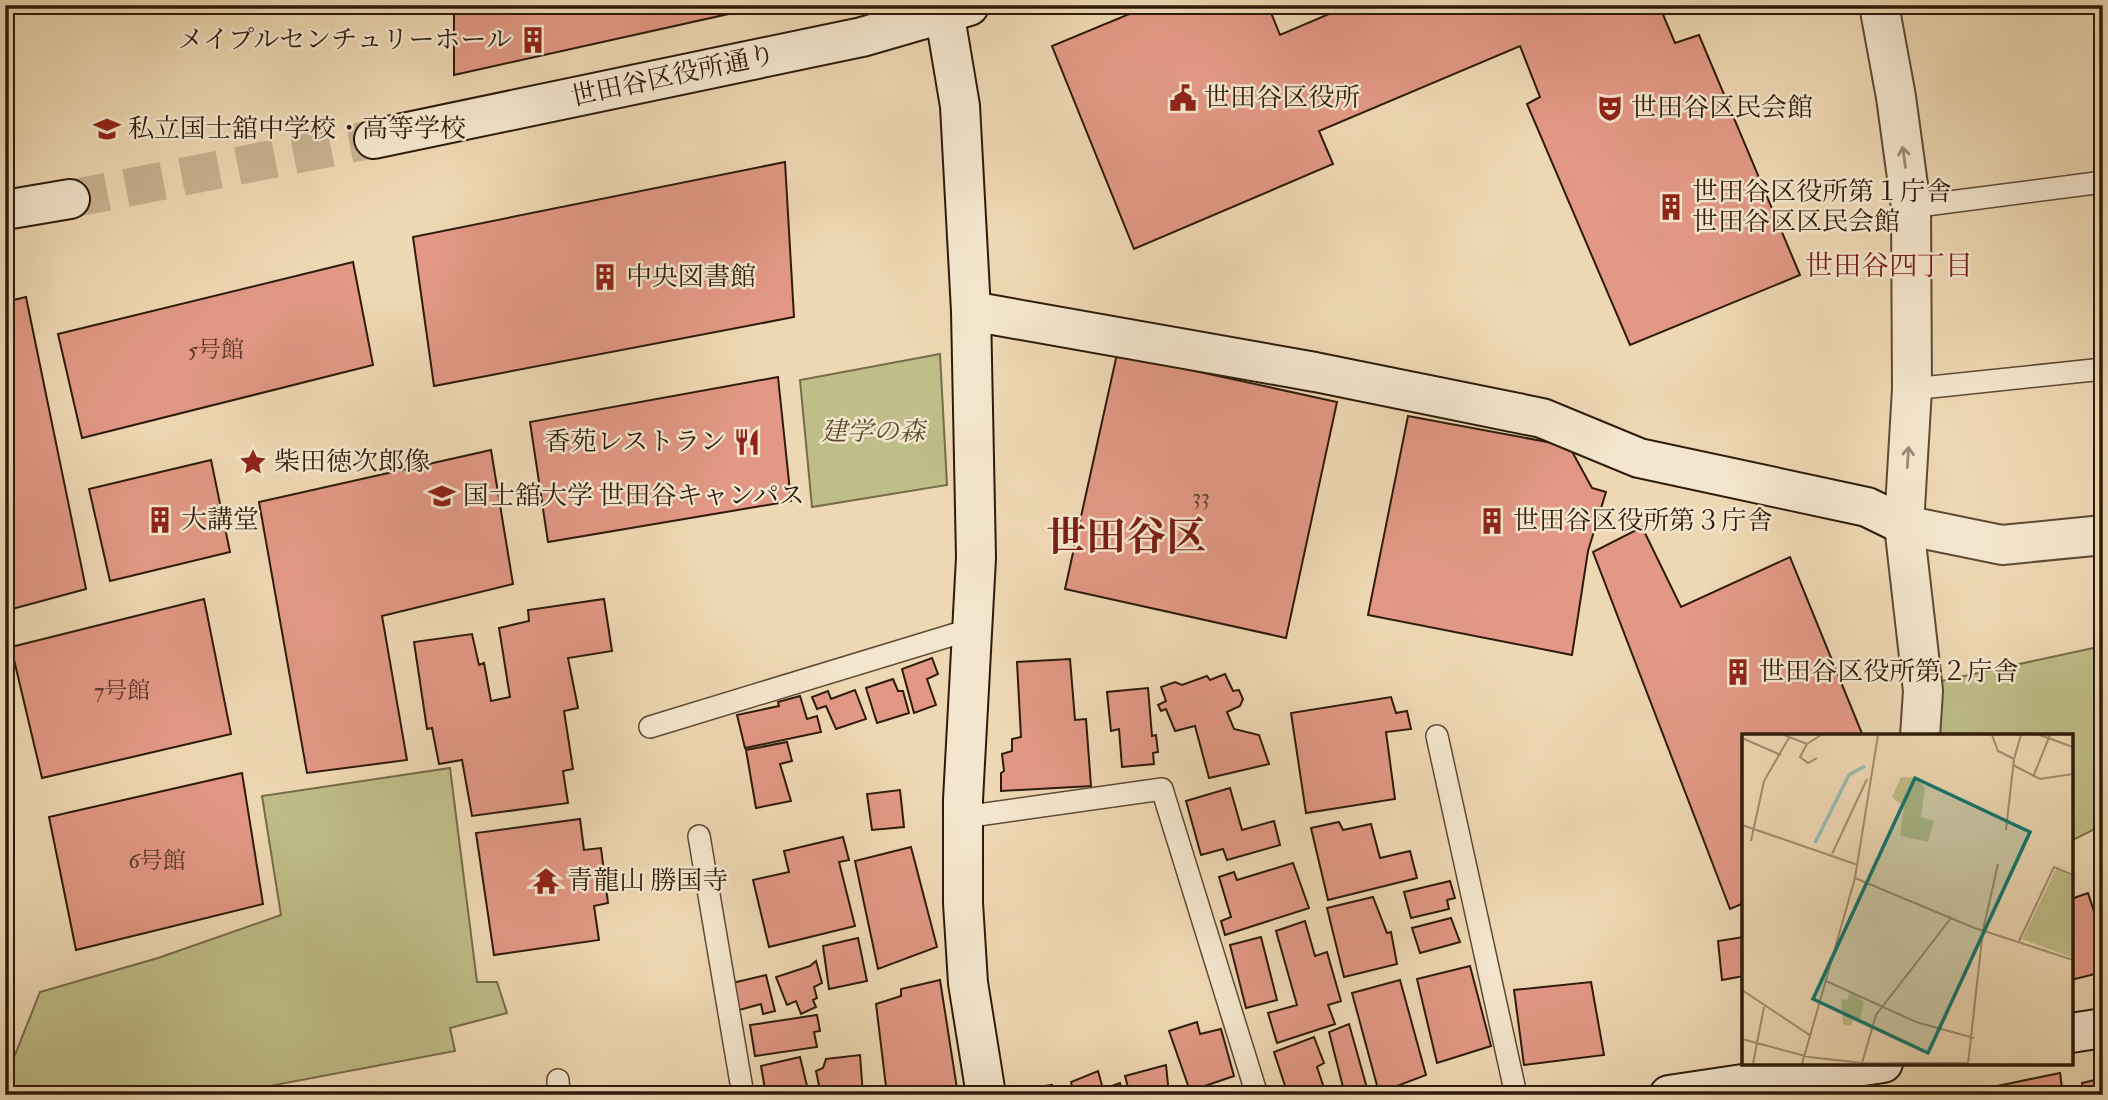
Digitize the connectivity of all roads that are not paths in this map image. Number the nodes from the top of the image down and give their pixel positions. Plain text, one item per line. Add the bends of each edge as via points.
1 (1879, 5) edge
2 (953, 8) edge
3 (374, 139) tunnel mouth
4 (2103, 182) edge
5 (70, 199) tunnel mouth
6 (1911, 206) junction
7 (5, 210) edge
8 (971, 310) junction
9 (2103, 369) edge
10 (1913, 389) junction
11 (1904, 525) junction
12 (2103, 535) edge
13 (972, 629) junction
14 (650, 727) dead end
15 (1920, 734) edge
16 (1437, 736) dead end
17 (964, 817) junction
18 (699, 836) dead end
19 (2103, 1028) edge
20 (2073, 1033) edge
21 (1875, 1065) edge
22 (1791, 1086) edge
23 (743, 1095) edge
24 (986, 1095) edge
25 (1257, 1095) edge
26 (1516, 1095) edge
27 (1670, 1095) edge

6 -> 1 street
2 - 3 street, 世田谷区役所通り via 862,37
2 - 8 street
4 - 6 lane
5 - 7 street
6 - 10 street
8 - 11 street via 1542,418 1639,458 1867,507
8 - 13 street via 976,558
9 - 10 lane
11 -> 10 street
11 - 12 street via 2002,545
11 - 15 street via 1923,691
13 - 14 lane
13 - 17 street
16 - 26 lane
17 - 24 street via 968,984
17 - 25 lane via 1162,789
18 - 23 lane
19 - 20 street
21 - 22 street
22 - 27 street

